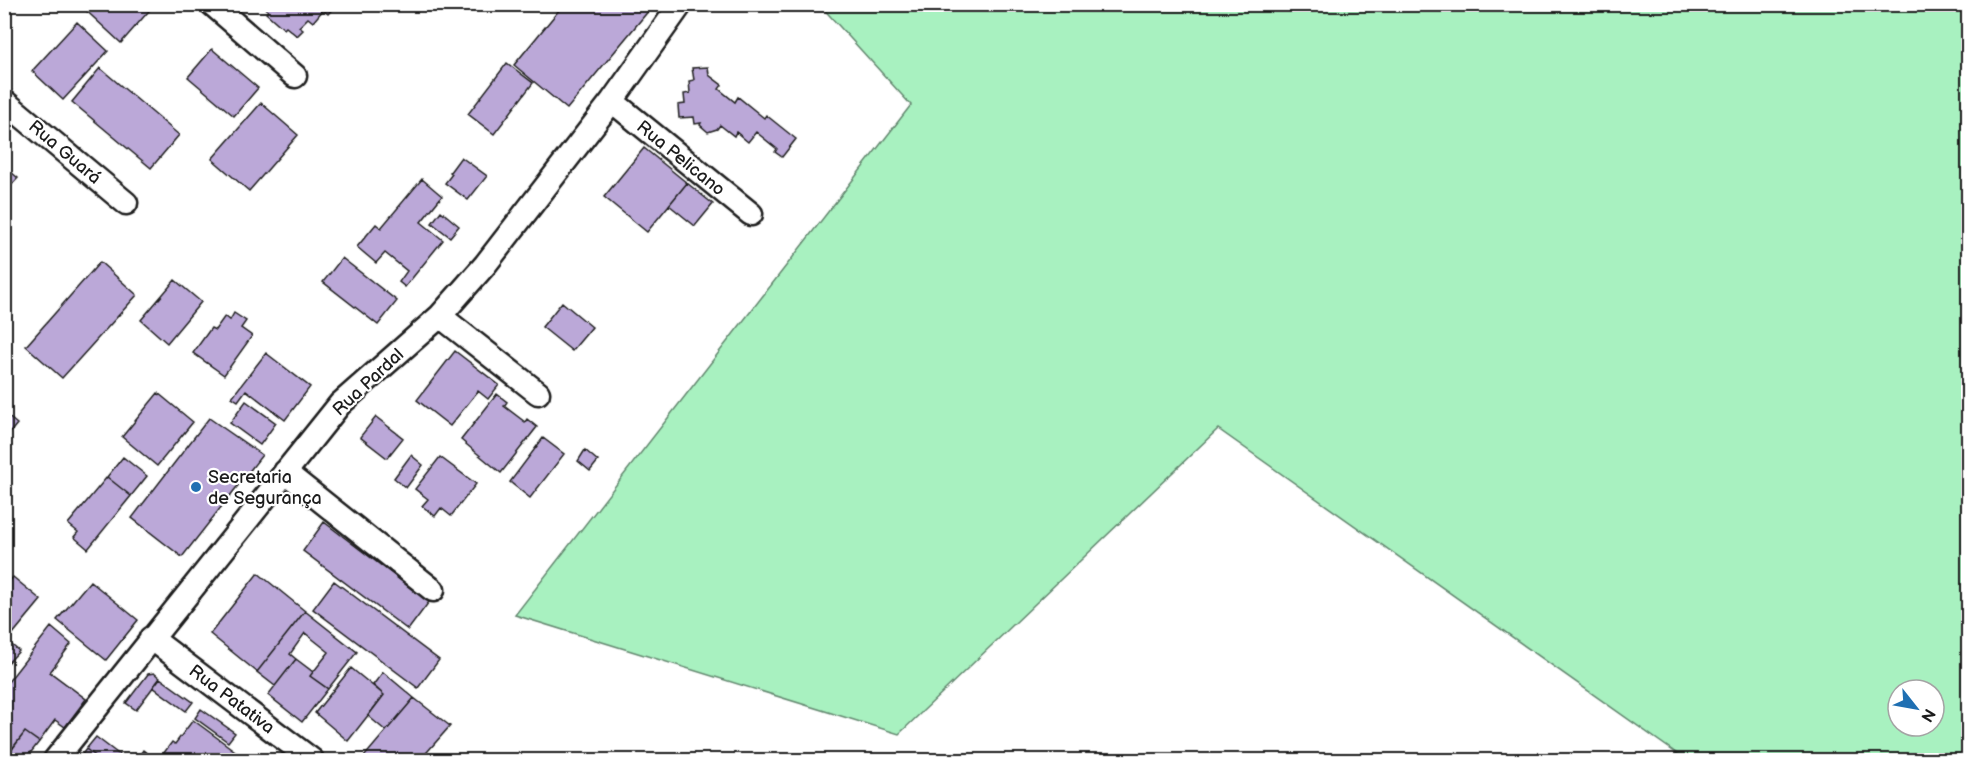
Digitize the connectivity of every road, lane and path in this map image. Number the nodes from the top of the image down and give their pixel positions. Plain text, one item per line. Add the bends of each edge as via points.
1 (212, 4) edge
2 (681, 4) edge
3 (295, 76) dead end
4 (4, 101) edge
5 (612, 101) junction
6 (126, 203) dead end
7 (751, 214) dead end
8 (440, 316) junction
9 (538, 393) dead end
10 (285, 472) junction
11 (433, 590) dead end
12 (152, 638) junction
13 (55, 760) edge
14 (312, 760) edge

1 - 3 street
2 - 5 street, Rua Pardal
4 - 6 street, Rua Guará
5 - 7 street, Rua Pelicano
5 - 8 street, Rua Pardal via 485,265
8 - 9 street
8 - 10 street, Rua Pardal via 340,404
10 - 11 street
10 - 12 street, Rua Pardal
12 - 13 street, Rua Pardal
12 - 14 street, Rua Patativa

